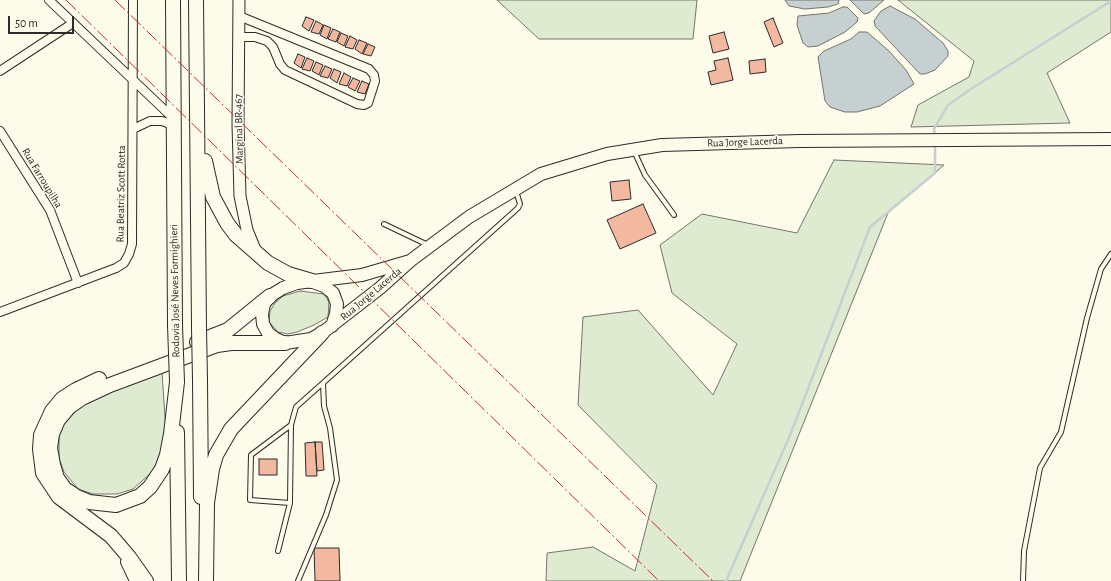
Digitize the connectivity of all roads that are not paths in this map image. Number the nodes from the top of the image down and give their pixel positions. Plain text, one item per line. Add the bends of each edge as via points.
1 (49, 0) edge
2 (133, 0) edge
3 (173, 0) edge
4 (196, 0) edge
5 (239, 0) edge
6 (239, 16) junction
7 (73, 23) junction
8 (256, 23) junction
9 (239, 37) junction
10 (255, 37) junction
11 (0, 71) edge
12 (133, 80) junction
13 (198, 103) junction
14 (173, 122) junction
15 (133, 128) junction
16 (0, 131) edge
17 (1111, 139) edge
18 (633, 149) junction
19 (515, 189) junction
20 (674, 215) dead end
21 (384, 224) dead end
22 (430, 246) junction
23 (1111, 254) edge
24 (257, 255) junction
25 (410, 262) junction
26 (312, 281) junction
27 (78, 282) junction
28 (270, 296) junction
29 (0, 312) edge
30 (327, 330) junction
31 (285, 343) junction
32 (177, 382) junction
33 (323, 383) junction
34 (291, 425) junction
35 (290, 503) junction
36 (76, 511) junction
37 (278, 551) dead end
38 (135, 581) edge
39 (146, 581) edge
40 (179, 581) edge
41 (202, 581) edge
42 (206, 581) edge
43 (298, 581) edge
44 (1023, 581) edge

1 - 7 street
2 - 12 street
3 - 14 highway, Rodovia José Neves Formighieri
4 - 13 highway, Rodovia José Neves Formighieri
5 - 6 main road, Marginal BR-467
6 - 8 street
6 - 9 main road, Marginal BR-467
7 - 11 street
7 - 12 street
8 - 10 street
8 - 10 street via 369,69 375,81 368,103 357,104 285,70 272,46 267,41
9 - 10 street
9 - 24 main road, Marginal BR-467 via 240,196 247,230
12 - 14 street
12 - 15 street, Rua Beatriz Scott Rotta
13 - 24 highway via 205,164 214,197 227,223
13 - 41 highway, Rodovia José Neves Formighieri, bridge
14 - 15 street via 150,121
14 - 32 highway, Rodovia José Neves Formighieri, bridge via 174,325
15 - 27 street, Rua Beatriz Scott Rotta via 132,244 127,259 116,268
16 - 27 street, Rua Farroupilha via 50,210
17 - 18 main road, Rua Jorge Lacerda via 798,141 662,145
18 - 19 main road, Rua Jorge Lacerda via 579,161 541,174
18 - 20 lane via 645,175
19 - 22 main road, Rua Jorge Lacerda via 469,217
19 - 33 lane via 520,204 518,208
21 - 22 lane
22 - 25 main road, Rua Jorge Lacerda
23 - 44 lane via 1102,269 1087,318 1061,432 1040,468 1024,551
24 - 26 highway via 288,274
25 - 26 main road, Rua Jorge Lacerda via 362,275
25 - 30 main road, Rua Jorge Lacerda
26 - 28 main road via 297,282
26 - 30 main road via 333,293 336,309
27 - 29 street
28 - 31 main road via 264,304 263,324 276,340
28 - 36 highway via 228,330 102,378 62,399 52,411 41,435 41,462 43,473 50,485 59,497
30 - 31 main road via 311,339
30 - 42 highway via 231,429 216,455 207,503
31 - 32 highway via 218,345 82,398 65,411 52,434 50,448 53,465 57,478 65,489 89,502 116,505 129,502 150,487 167,455 172,434
32 - 40 highway, Rodovia José Neves Formighieri
33 - 34 lane via 296,407
33 - 43 lane via 324,406 330,428 337,480 326,515
34 - 35 lane
34 - 35 lane via 251,455 250,500
35 - 37 lane
36 - 38 street via 117,550 130,568
36 - 39 highway via 111,536

